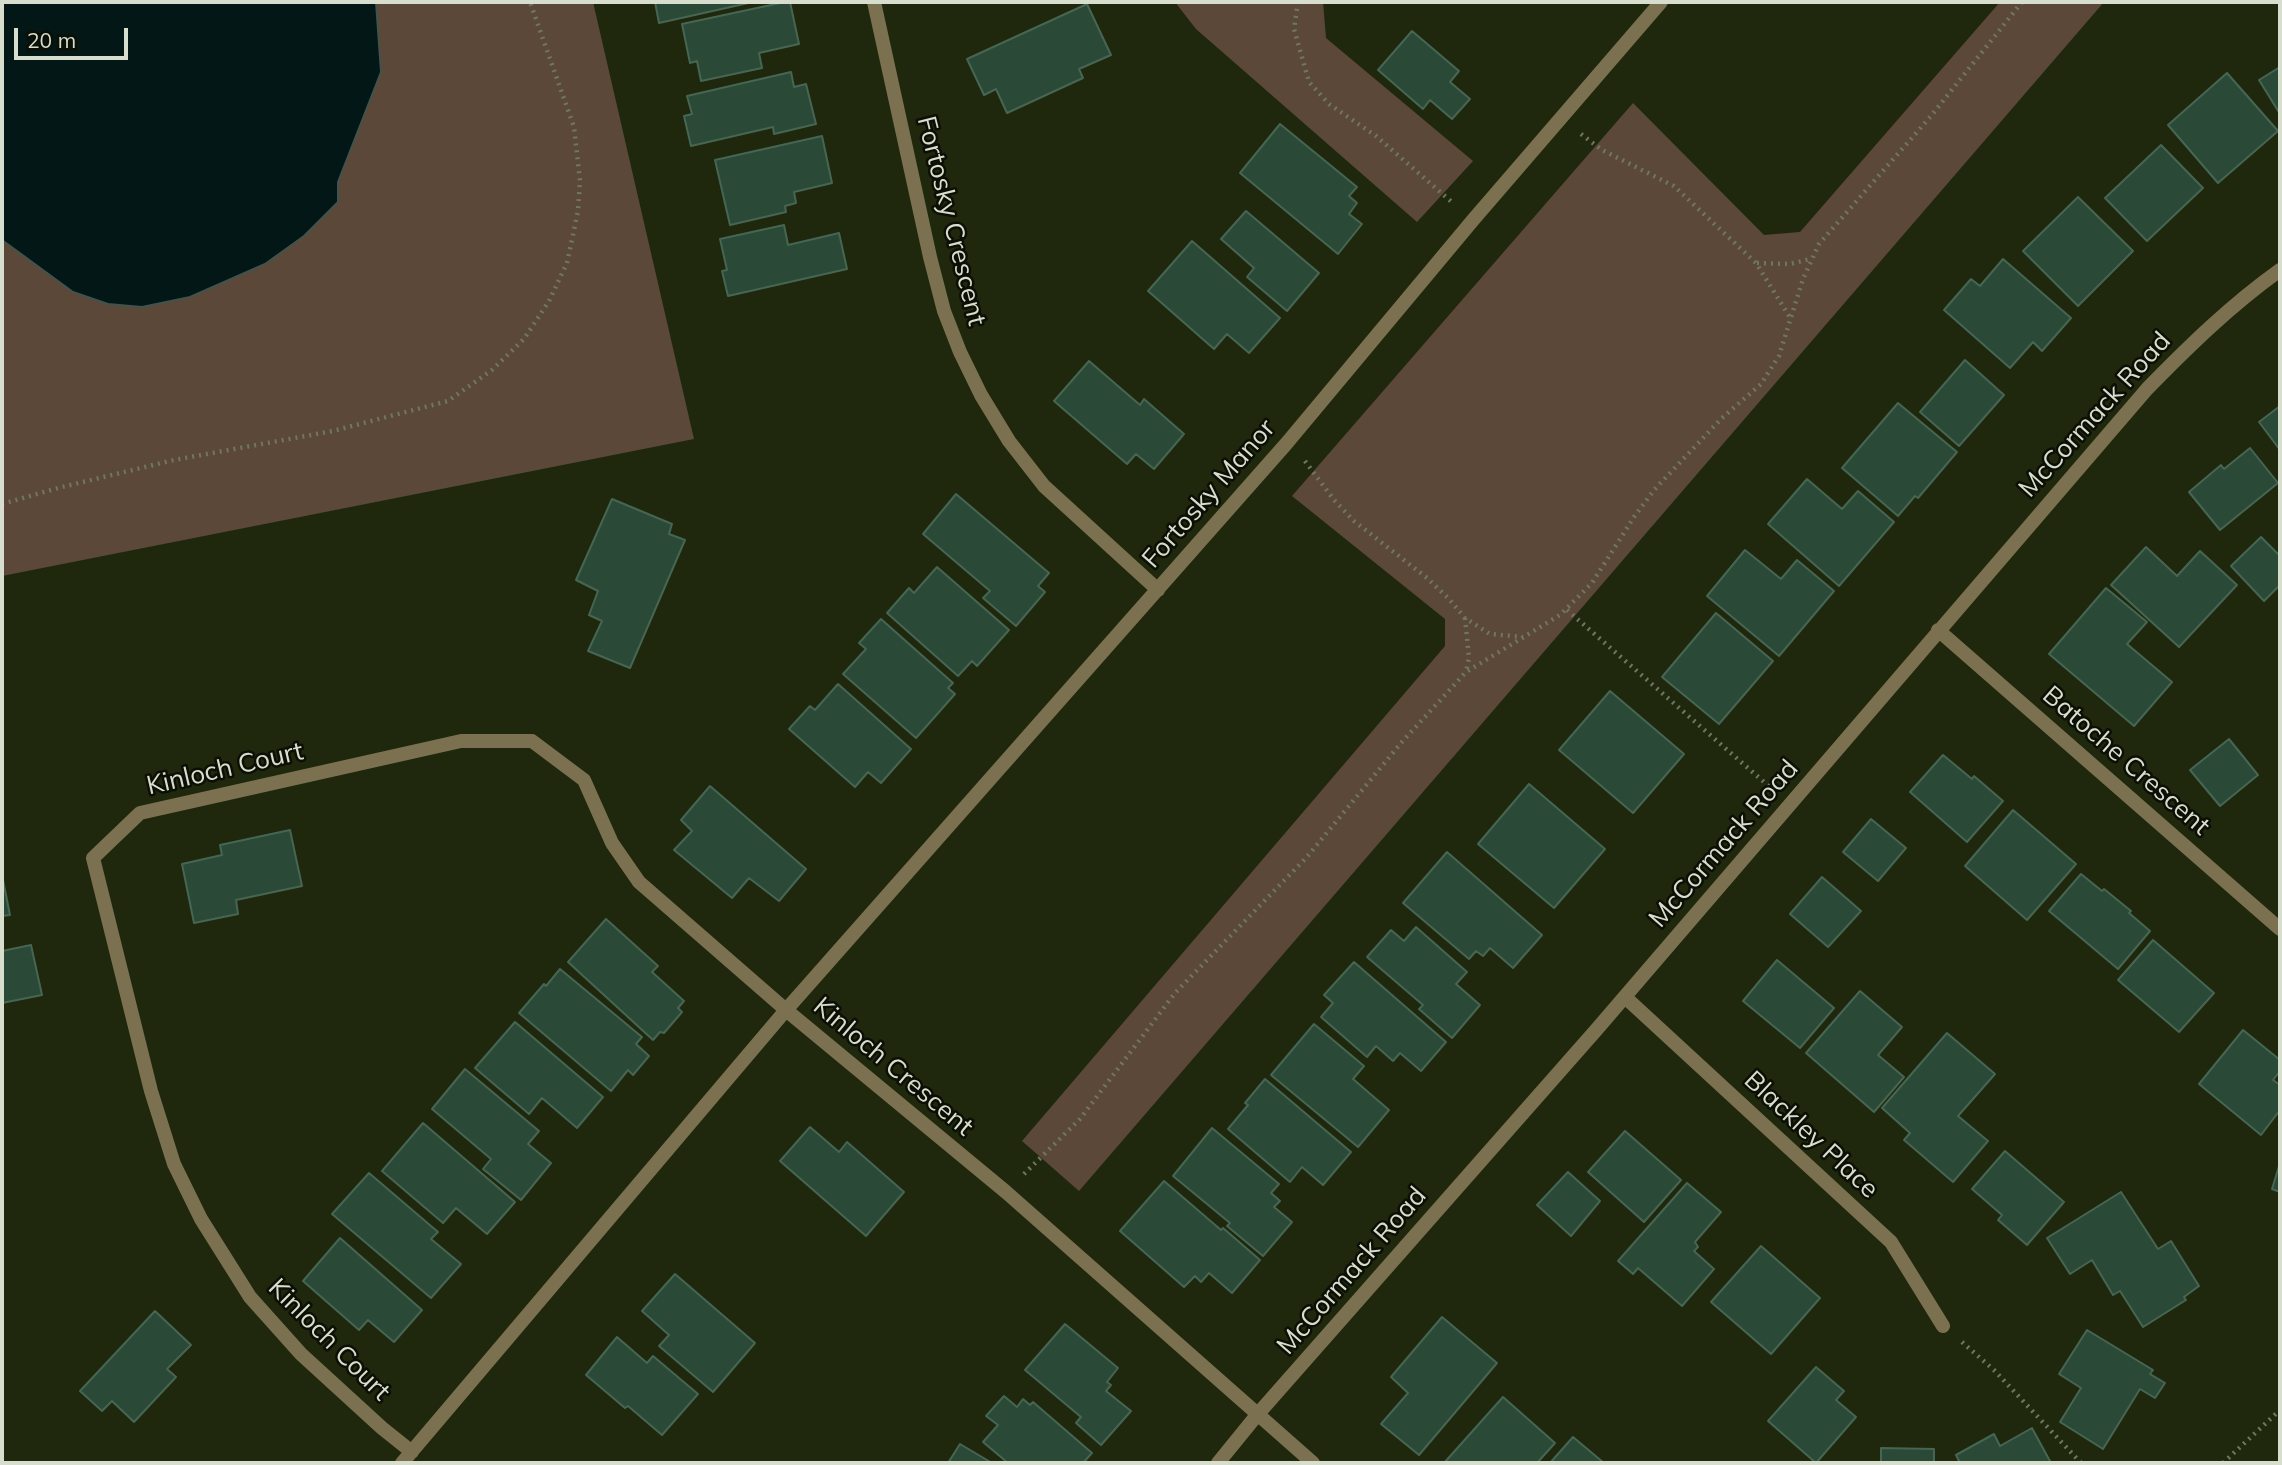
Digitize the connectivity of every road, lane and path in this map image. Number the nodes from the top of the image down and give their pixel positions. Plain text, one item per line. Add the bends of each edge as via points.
1 (530, 2) edge
2 (874, 2) edge
3 (1298, 2) edge
4 (1661, 2) edge
5 (2022, 2) edge
6 (1587, 139) dead end
7 (1449, 200) dead end
8 (1811, 259) junction
9 (1756, 263) junction
10 (2280, 270) edge
11 (1791, 319) junction
12 (1307, 462) dead end
13 (2, 504) edge
14 (1158, 590) junction
15 (1567, 610) junction
16 (1465, 618) junction
17 (1938, 630) junction
18 (1523, 637) junction
19 (1466, 673) junction
20 (1756, 775) dead end
21 (2280, 929) edge
22 (1625, 997) junction
23 (786, 1010) junction
24 (1026, 1172) dead end
25 (1943, 1326) joint
26 (2280, 1410) edge
27 (1257, 1415) junction
28 (412, 1452) junction
29 (402, 1463) edge
30 (1218, 1463) edge
31 (1313, 1463) edge
32 (2081, 1463) edge
33 (2223, 1463) edge

1 - 13 path via 575,127 579,201 566,263 549,301 524,339 492,370 448,401 333,431 148,466
2 - 14 street, Fortosky Crescent via 930,257 960,352 1009,441 1044,486
3 - 7 path via 1294,29 1309,82 1329,104 1376,136
4 - 14 street, Fortosky Manor
5 - 8 path
6 - 9 path via 1674,186
8 - 9 path
8 - 11 path
9 - 11 path
10 - 17 street, McCormack Road via 2201,335 2147,389
11 - 15 path via 1779,356 1761,384 1654,490 1592,583
12 - 16 path via 1354,521 1427,578
14 - 23 street, Fortosky Manor
15 - 18 path
15 - 20 path
16 - 18 path via 1490,634
16 - 19 path
17 - 21 street, Batoche Crescent
17 - 22 street, McCormack Road
18 - 19 path
19 - 24 path via 1306,858 1175,993 1080,1119
22 - 25 street, Blackley Place via 1891,1242
22 - 27 street, McCormack Road
23 - 27 street, Kinloch Crescent via 1006,1192
23 - 28 street, Kinloch Crescent
23 - 28 street, Kinloch Court via 639,882 612,843 584,780 532,741 461,741 140,813 93,858 151,1091 174,1164 201,1219 250,1297 292,1345
25 - 32 path via 1995,1371
26 - 33 path
27 - 30 street, McCormack Road
27 - 31 street, Kinloch Crescent
28 - 29 street, Kinloch Crescent

